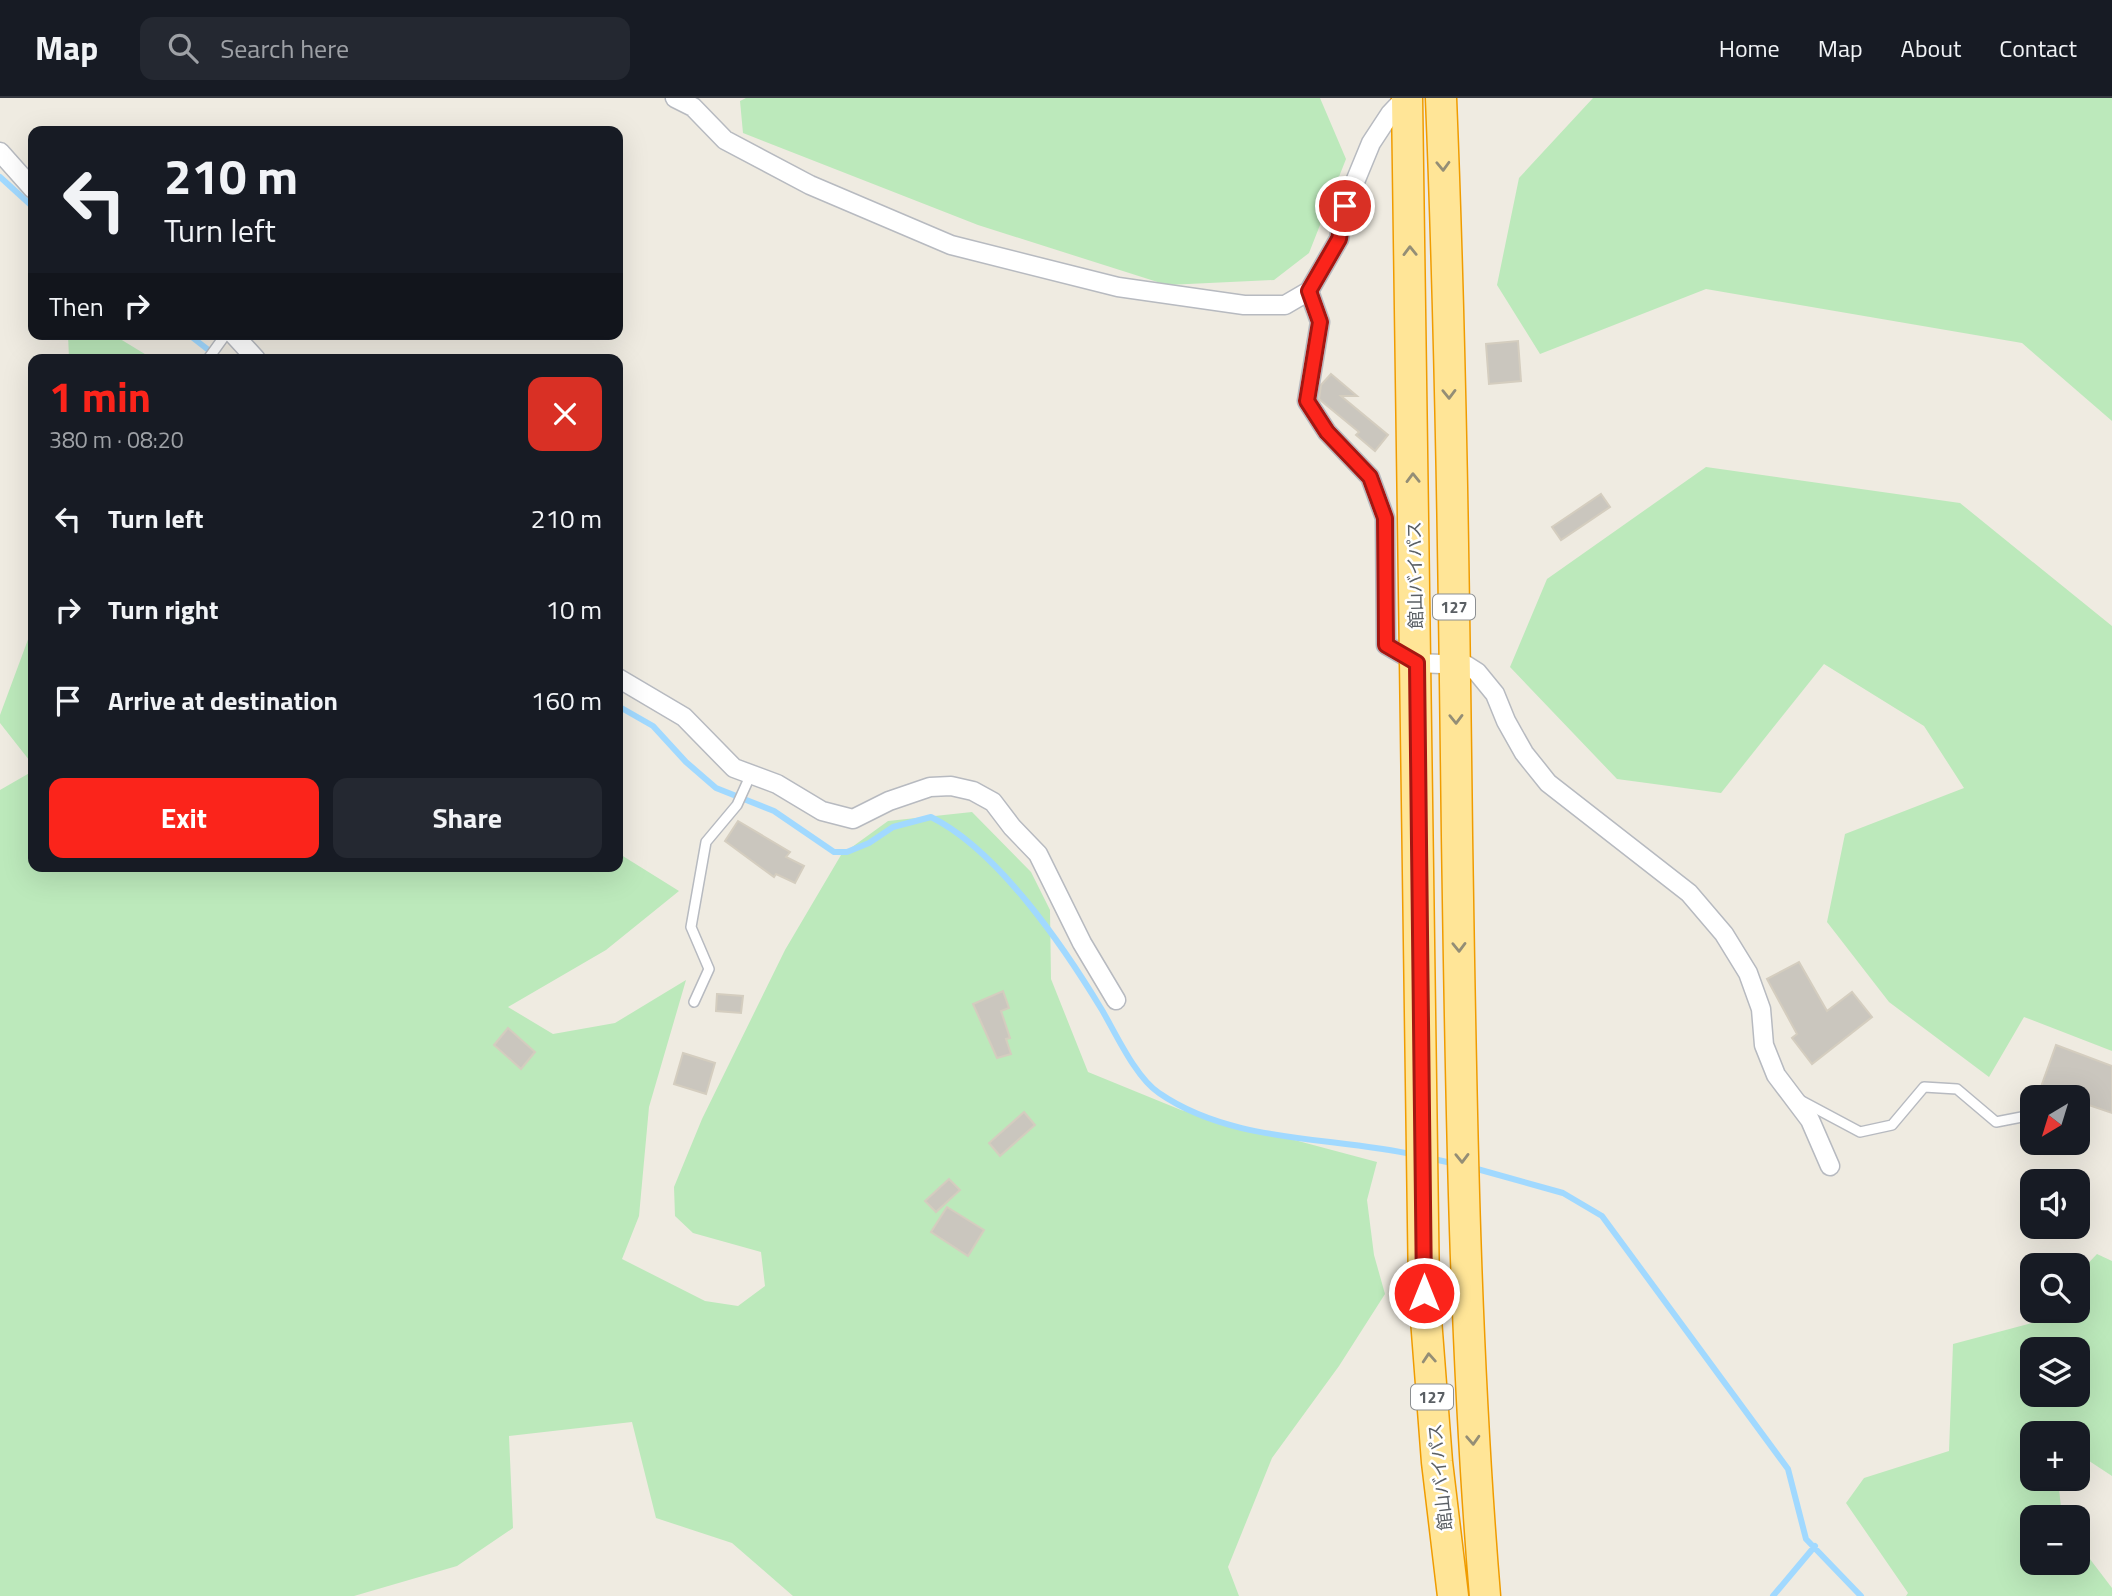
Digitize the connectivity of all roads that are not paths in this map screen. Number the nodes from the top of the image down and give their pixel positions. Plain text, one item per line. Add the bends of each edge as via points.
1 (675, 98) edge
2 (1406, 98) edge
3 (1441, 98) edge
4 (0, 152) edge
5 (28, 183) edge
6 (1309, 291) junction
7 (224, 340) edge
8 (230, 340) edge
9 (213, 354) edge
10 (249, 354) edge
11 (1417, 663) junction
12 (1455, 664) junction
13 (623, 681) edge
14 (748, 780) junction
15 (1116, 1000) dead end
16 (694, 1002) dead end
17 (1788, 1094) junction
18 (2020, 1117) edge
19 (1830, 1166) dead end
20 (1453, 1596) edge
21 (1485, 1596) edge

1 - 6 street via 693,107 725,139 761,159 950,245 1118,286 1244,305 1285,305
2 - 6 street via 1371,143 1345,206 1339,239
11 -> 2 highway, 館山バイパス / 127
3 -> 12 highway, 館山バイパス / 127
4 - 5 street
6 - 11 street via 1320,322 1307,401 1327,432 1370,477 1385,518 1386,645
7 - 9 lane
8 - 10 street
11 - 12 street
20 -> 11 highway, 館山バイパス / 127 via 1424,1293
12 - 17 street via 1477,672 1495,694 1524,753 1548,783 1689,893 1708,913 1748,973 1761,1009 1764,1045
12 -> 21 highway, 館山バイパス / 127 via 1463,1200 1474,1468
13 - 14 street via 684,717
14 - 15 street via 778,785 822,811 853,819 930,787 973,791 993,802 1038,854
14 - 16 lane via 737,805 706,842 691,927 709,969
17 - 18 lane via 1860,1132 1892,1125 1924,1087 1957,1089 1996,1122
17 - 19 street via 1810,1120

